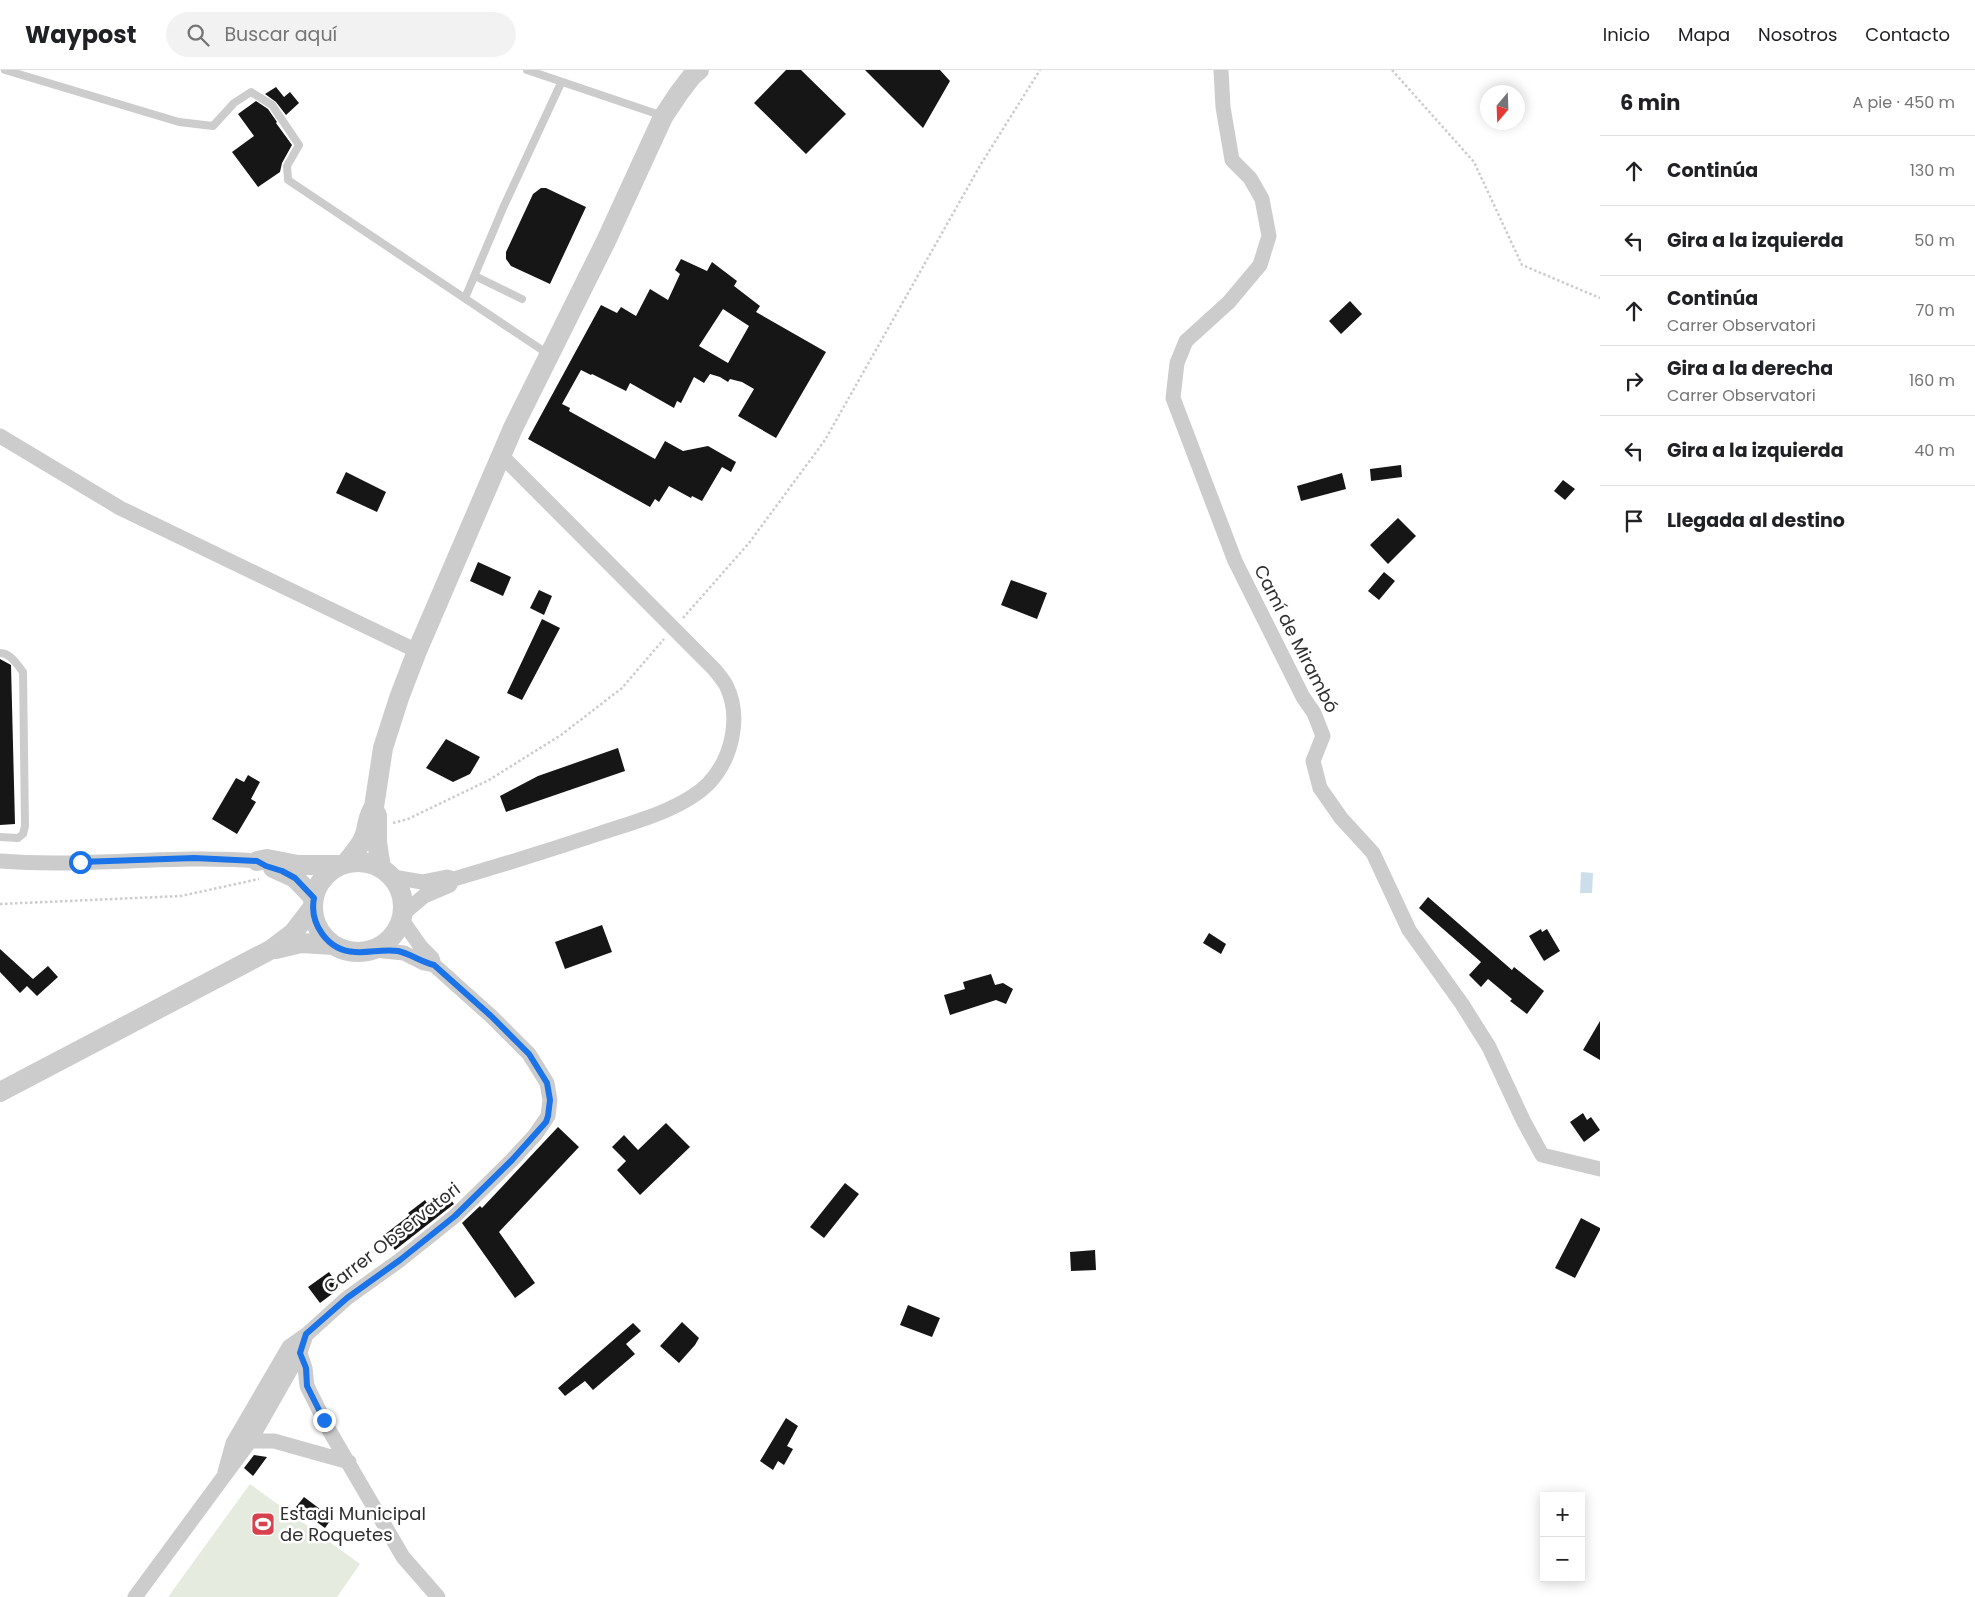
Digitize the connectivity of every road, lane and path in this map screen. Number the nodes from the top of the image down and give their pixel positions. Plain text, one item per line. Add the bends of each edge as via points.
1 (5, 70) edge
2 (527, 70) edge
3 (700, 70) edge
4 (1040, 70) edge
5 (1221, 70) edge
6 (1392, 70) edge
7 (561, 83) junction
8 (663, 117) junction
9 (475, 276) junction
10 (465, 298) junction
11 (1600, 298) edge
12 (522, 299) dead end
13 (549, 355) junction
14 (0, 436) edge
15 (501, 455) junction
16 (679, 623) dead end
17 (666, 637) dead end
18 (417, 651) junction
19 (0, 653) edge
20 (374, 807) junction
21 (408, 819) dead end
22 (0, 837) edge
23 (0, 861) edge
24 (343, 864) junction
25 (261, 869) junction
26 (387, 872) junction
27 (454, 879) junction
28 (313, 902) junction
29 (0, 904) edge
30 (403, 916) junction
31 (334, 945) junction
32 (272, 949) junction
33 (374, 950) junction
34 (434, 965) junction
35 (0, 1092) edge
36 (1600, 1168) edge
37 (306, 1334) junction
38 (300, 1353) junction
39 (280, 1376) junction
40 (307, 1386) junction
41 (262, 1394) junction
42 (258, 1426) junction
43 (250, 1441) junction
44 (268, 1441) junction
45 (349, 1462) junction
46 (225, 1472) junction
47 (136, 1597) edge
48 (438, 1597) edge

1 - 10 lane via 179,122 213,126 234,103 251,92 272,105 299,145 287,166 288,180
2 - 7 lane
3 - 8 street via 678,93
4 - 16 path via 981,164 825,440 749,544
5 - 36 street, Camí de Mirambó via 1223,107 1232,160 1250,178 1262,199 1269,236 1260,265 1229,302 1186,341 1177,363 1173,398 1235,561 1323,736 1313,761 1320,788 1341,818 1373,853 1409,930 1489,1047 1542,1155
6 - 11 path via 1474,162 1522,265
7 - 8 lane
7 - 9 lane
8 - 13 street
9 - 10 lane
9 - 12 lane
10 - 13 lane
13 - 15 street
14 - 18 street via 120,508
15 - 18 street
15 - 27 street via 715,670 726,685 732,702 733,731 720,768 708,784 683,802 540,854
17 - 21 path via 622,688 561,735 489,780
18 - 20 street via 386,735
19 - 22 lane via 15,661 23,672 25,826 18,838
20 - 24 street via 369,813 360,844
20 - 26 street via 377,842
23 - 25 street via 51,863 214,858
24 - 25 street via 298,865 267,859
24 - 26 street via 364,862
24 - 28 street via 323,878
25 - 28 street via 266,866 295,878
25 - 29 path via 181,896
26 - 27 street via 422,882 447,876
26 - 30 street via 401,890
27 - 30 street via 450,885 424,896
28 - 31 street via 316,924
28 - 32 street via 292,933
30 - 33 street via 392,938
30 - 34 street
31 - 32 street via 310,943
31 - 33 street via 354,952
32 - 35 street
33 - 34 street via 404,953
34 - 37 street, Carrer Observatori via 529,1054 547,1083 548,1116 512,1160 455,1216 347,1298
37 - 38 street
37 - 39 street, Carrer Observatori via 289,1347
38 - 39 street
38 - 40 street via 306,1368
39 - 40 street via 293,1375
39 - 41 street
39 - 42 street
40 - 45 street
41 - 42 street via 262,1409 254,1420
41 - 46 street via 233,1443
42 - 43 street
42 - 44 street
43 - 44 street
43 - 46 street
44 - 45 street
45 - 48 street via 403,1557
46 - 47 street

